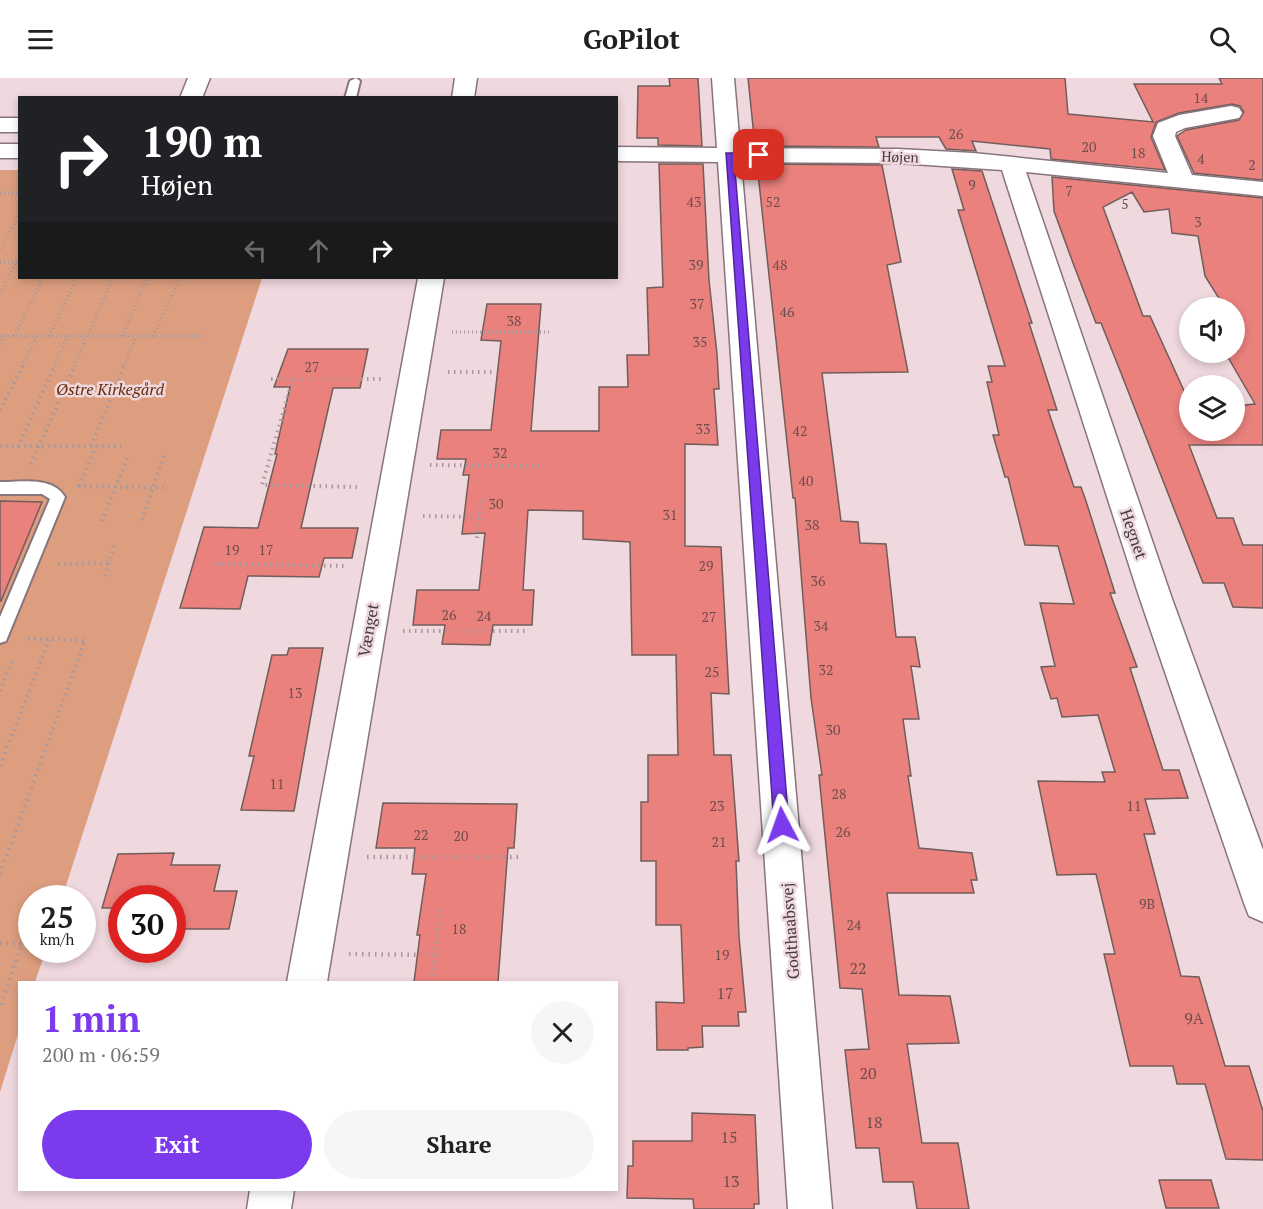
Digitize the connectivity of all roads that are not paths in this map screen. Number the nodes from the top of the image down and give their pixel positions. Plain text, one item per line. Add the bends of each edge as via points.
1 (200, 78) edge
2 (466, 78) edge
3 (723, 78) edge
4 (355, 81) dead end
5 (192, 96) edge
6 (351, 96) edge
7 (463, 96) edge
8 (1231, 112) dead end
9 (0, 125) edge
10 (18, 125) edge
11 (0, 151) edge
12 (18, 151) edge
13 (618, 154) edge
14 (729, 155) junction
15 (1011, 163) junction
16 (1183, 180) junction
17 (1263, 189) edge
18 (431, 279) edge
19 (0, 488) edge
20 (0, 636) edge
21 (1263, 903) edge
22 (309, 968) edge
23 (272, 1191) edge
24 (269, 1209) edge
25 (810, 1209) edge

1 - 5 street
2 - 7 street
3 - 14 street, Godthaabsvej
4 - 6 lane
8 - 16 street via 1166,128 1164,136
9 - 10 street
11 - 12 street
13 - 14 street, Højen
14 - 15 street, Højen via 898,156
14 - 25 street, Godthaabsvej
15 - 16 street, Højen
15 - 21 street, Hegnet via 1155,596
16 - 17 street, Højen
18 - 22 street, Vænget
19 - 20 lane via 45,488 58,496
23 - 24 street

